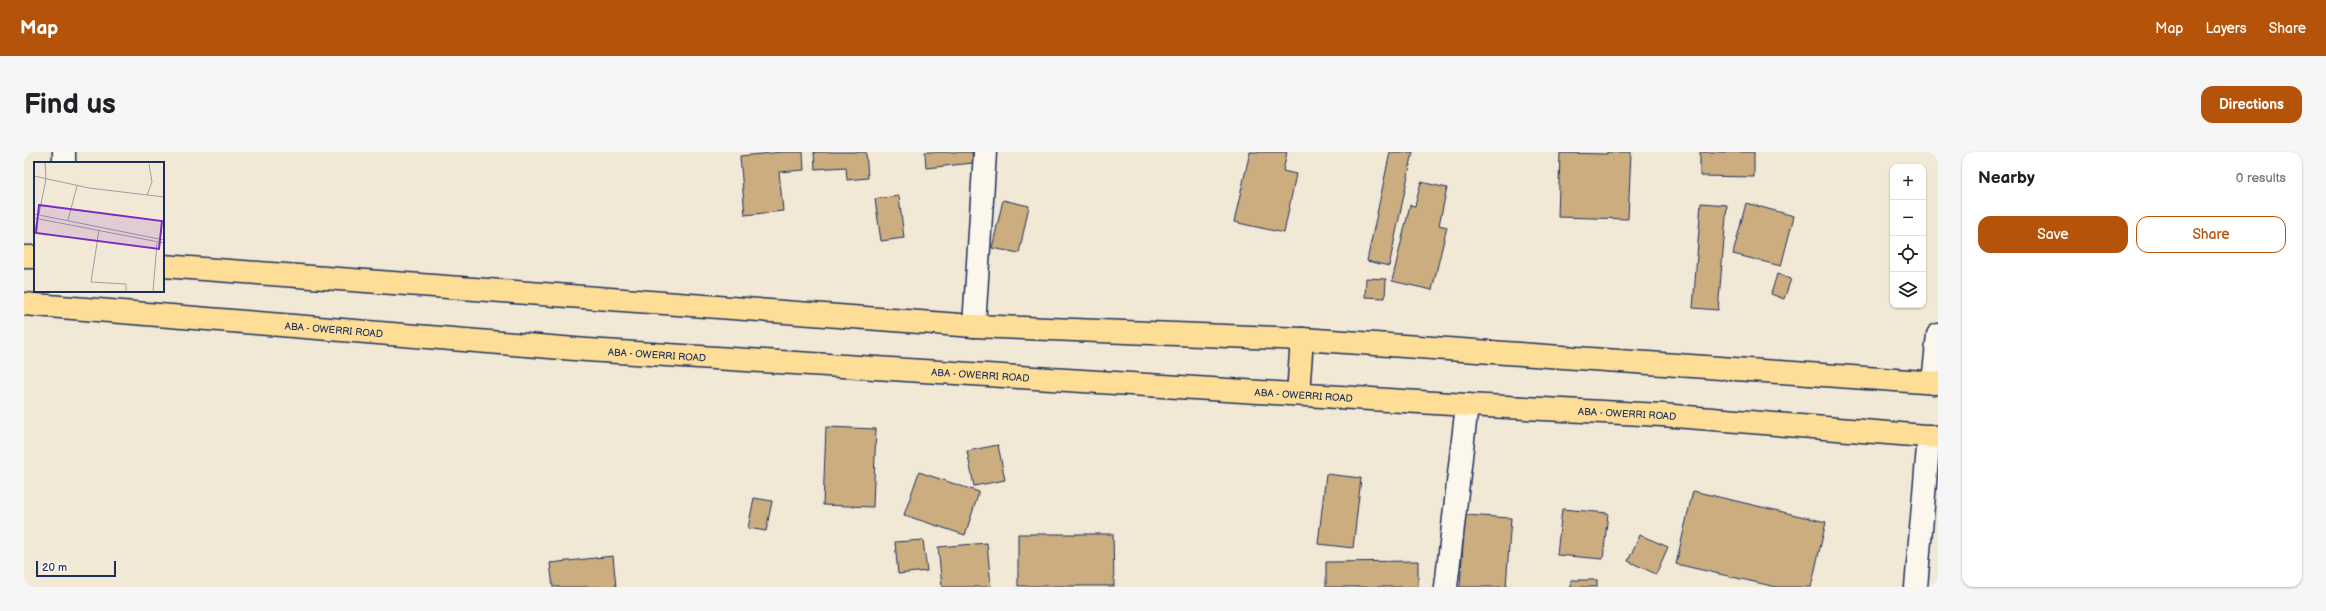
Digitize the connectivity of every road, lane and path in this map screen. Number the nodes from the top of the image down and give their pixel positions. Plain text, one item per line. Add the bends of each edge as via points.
1 (984, 152) edge
2 (164, 266) edge
3 (24, 304) edge
4 (974, 326) junction
5 (1938, 335) edge
6 (1302, 339) junction
7 (1936, 383) edge
8 (1298, 394) junction
9 (1467, 405) junction
10 (1934, 437) edge
11 (1446, 587) edge
12 (1916, 587) edge

1 - 4 street
2 - 4 highway
3 - 8 highway, ABA - OWERRI ROAD via 587,350
4 - 6 highway
5 - 7 street
6 - 7 highway
6 - 8 highway
8 - 9 highway, ABA - OWERRI ROAD
9 - 10 highway, ABA - OWERRI ROAD via 1662,415
9 - 11 street
10 - 12 street

